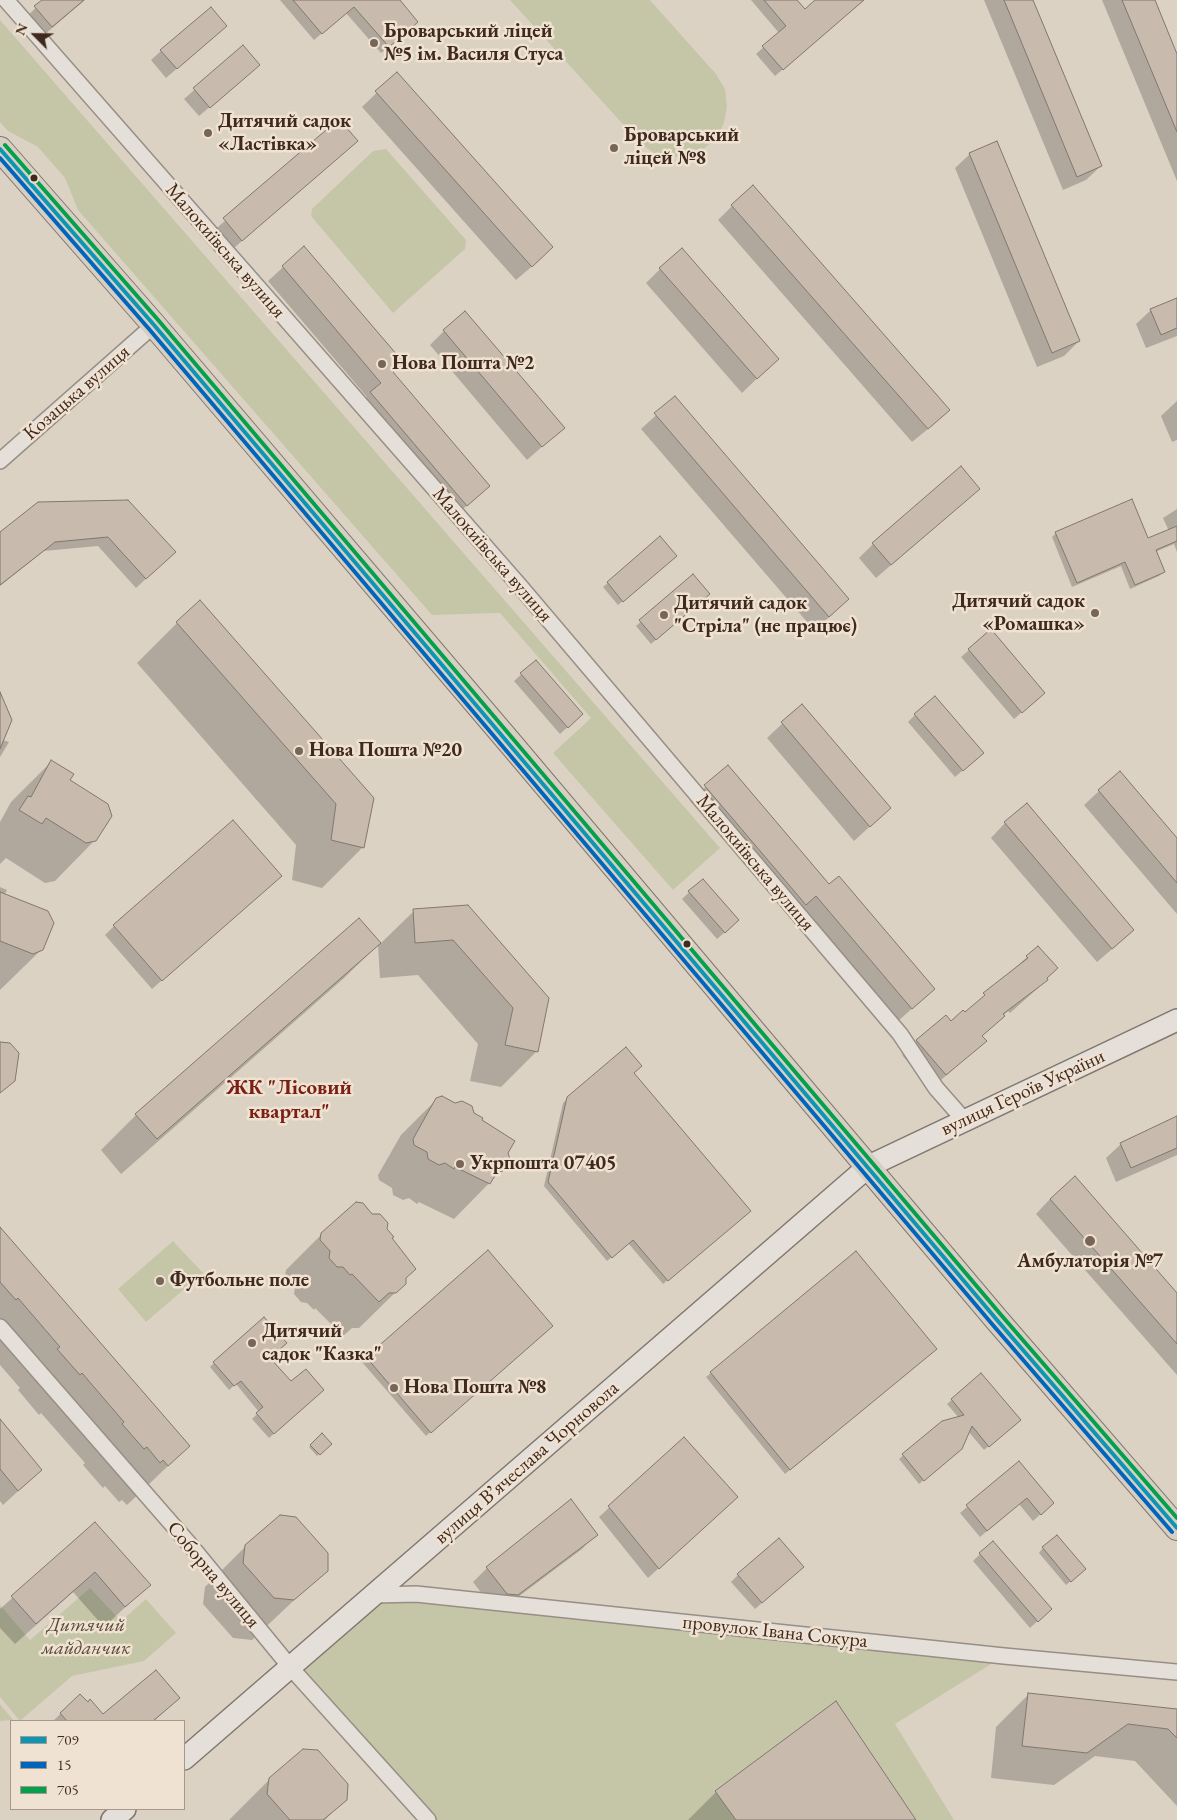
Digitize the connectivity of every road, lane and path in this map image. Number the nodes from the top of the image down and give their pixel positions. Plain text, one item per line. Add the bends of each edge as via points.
1 (6, 0) edge
2 (0, 149) edge
3 (154, 325) junction
4 (0, 461) edge
5 (1177, 1020) edge
6 (964, 1121) junction
7 (869, 1166) junction
8 (0, 1327) edge
9 (1177, 1528) edge
10 (374, 1595) junction
11 (291, 1668) junction
12 (1177, 1672) edge
13 (185, 1758) edge
14 (124, 1810) edge
15 (112, 1820) edge
16 (428, 1820) edge

1 - 6 street, Малокиївська вулиця via 519,584 900,1034 936,1088
2 - 3 main road
3 - 4 street, Козацька вулиця
3 - 7 main road
5 - 6 street, вулиця Героїв України
6 - 7 street, вулиця Героїв України
7 - 9 main road
7 - 10 street, вулиця Вʼячеслава Чорновола
8 - 11 street, Соборна вулиця via 191,1546
10 - 11 street, вулиця Вʼячеслава Чорновола
10 - 12 street, провулок Івана Сокура via 416,1594
11 - 13 street, вулиця Вʼячеслава Чорновола
11 - 16 street, Соборна вулиця
14 - 15 street

